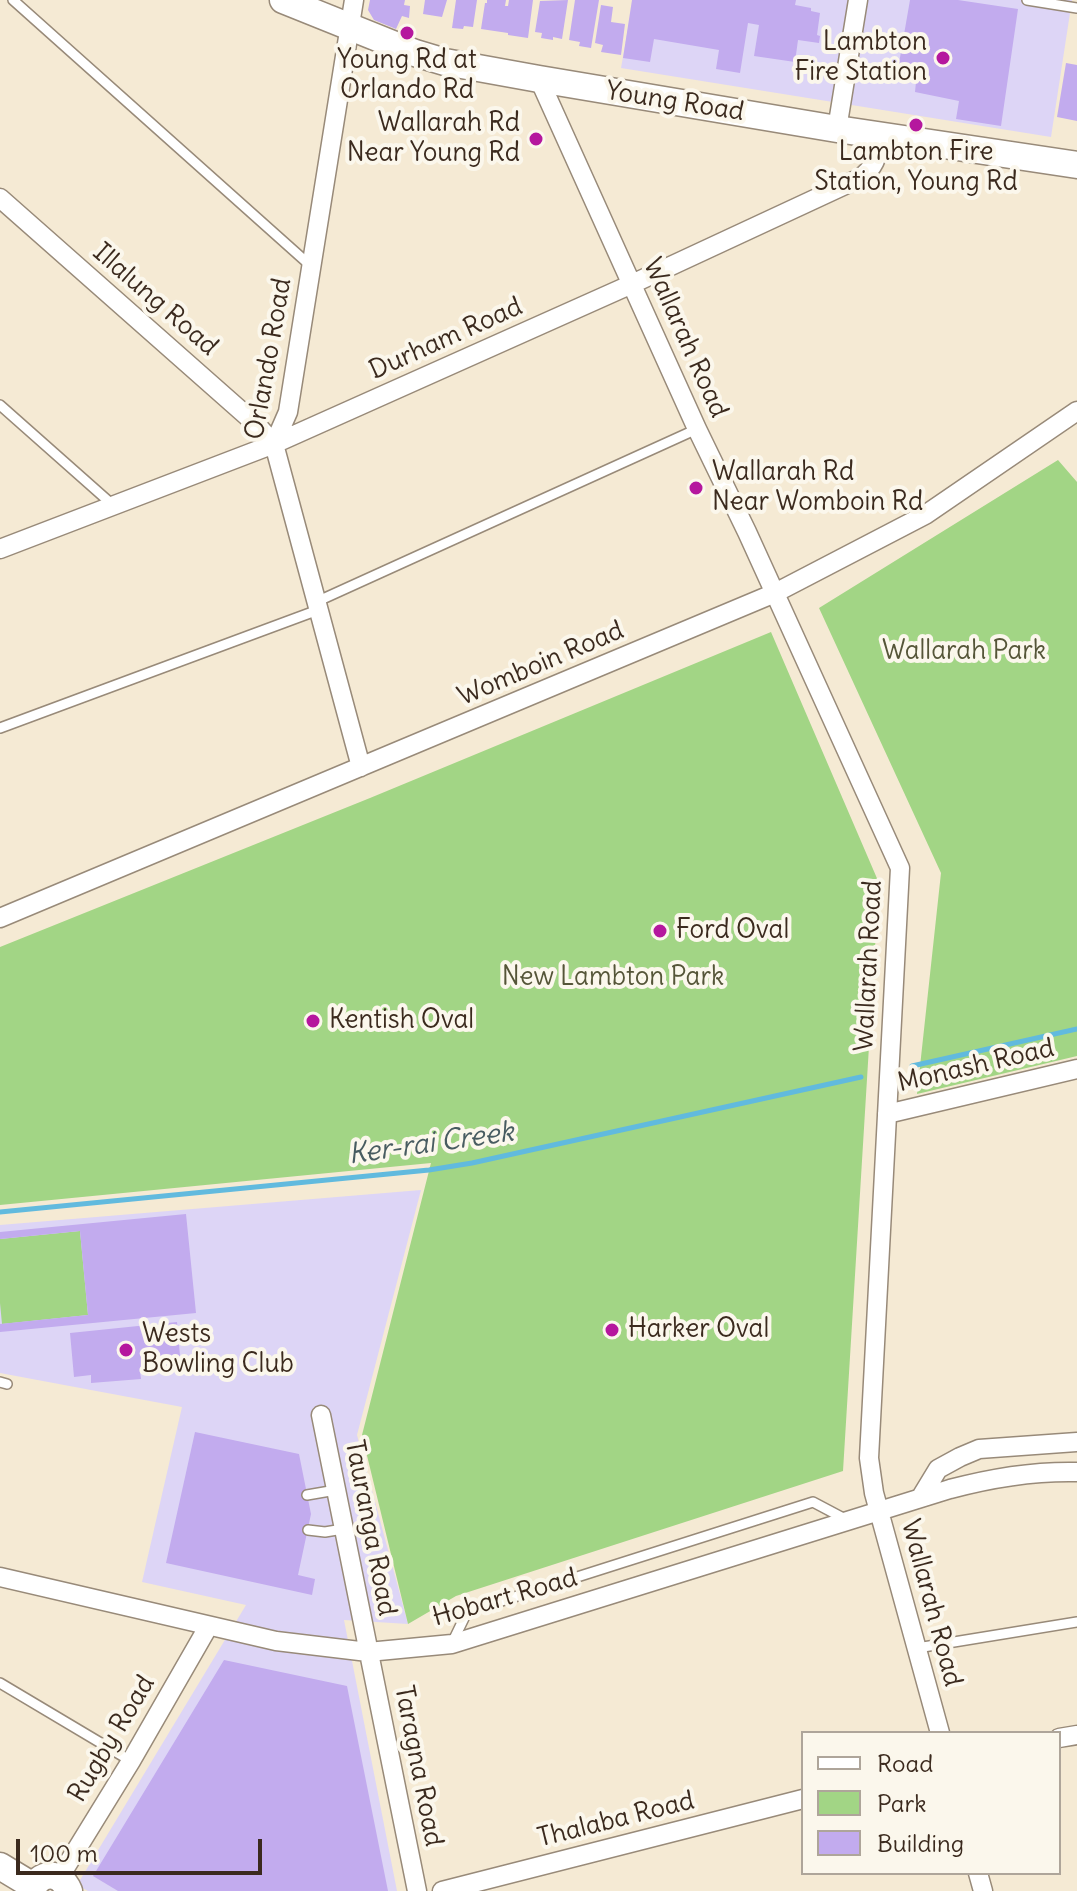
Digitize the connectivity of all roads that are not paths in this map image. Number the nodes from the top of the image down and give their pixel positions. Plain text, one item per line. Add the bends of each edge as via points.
1 (13, 0) edge
2 (283, 0) edge
3 (354, 0) edge
4 (858, 0) edge
5 (1027, 0) edge
6 (1077, 8) edge
7 (349, 28) junction
8 (539, 79) junction
9 (837, 129) junction
10 (881, 136) junction
11 (1077, 165) edge
12 (0, 198) edge
13 (312, 267) junction
14 (632, 284) junction
15 (0, 405) edge
16 (1077, 411) edge
17 (697, 429) junction
18 (274, 444) junction
19 (114, 506) junction
20 (0, 549) edge
21 (775, 593) junction
22 (317, 606) junction
23 (0, 728) edge
24 (361, 767) junction
25 (0, 918) edge
26 (1077, 1069) edge
27 (887, 1114) junction
28 (321, 1415) dead end
29 (1077, 1442) edge
30 (1077, 1472) edge
31 (336, 1490) junction
32 (307, 1495) dead end
33 (921, 1497) junction
34 (879, 1510) junction
35 (847, 1520) junction
36 (343, 1529) junction
37 (308, 1530) dead end
38 (0, 1577) edge
39 (1077, 1622) edge
40 (208, 1627) junction
41 (452, 1644) junction
42 (917, 1648) junction
43 (368, 1652) junction
44 (0, 1683) edge
45 (939, 1731) edge
46 (131, 1761) junction
47 (801, 1800) edge
48 (0, 1866) edge
49 (64, 1884) edge
50 (32, 1889) edge
51 (417, 1891) edge
52 (442, 1891) edge

1 - 13 lane
2 - 7 street, Young Road
3 - 7 street, Orlando Road
4 - 9 street
5 - 6 lane
7 - 8 street, Young Road via 445,62
7 - 13 street, Orlando Road
8 - 9 street, Young Road
8 - 14 street, Wallarah Road
9 - 10 street, Young Road
10 - 11 street, Young Road
10 - 14 street, Durham Road via 871,171 860,178
12 - 18 street, Illalung Road
13 - 18 street, Orlando Road via 288,412
14 - 17 street, Wallarah Road
14 - 18 street, Durham Road
15 - 19 lane
16 - 21 street, Womboin Road via 925,515
17 - 21 street, Wallarah Road
17 - 22 lane
18 - 19 street, Durham Road
18 - 22 street, Orlando Road
19 - 20 street, Durham Road
21 - 24 street, Womboin Road
21 - 27 street, Wallarah Road via 900,868
22 - 23 lane
22 - 24 street, Orlando Road
24 - 25 street, Womboin Road
26 - 27 street, Monash Road
27 - 34 street, Wallarah Road via 869,1448
28 - 31 street, Tauranga Road
29 - 33 street via 979,1449 938,1469
30 - 33 street, Hobart Road via 982,1480
31 - 32 lane
31 - 36 street, Tauranga Road
33 - 34 street, Hobart Road
34 - 35 street, Hobart Road
34 - 42 street, Wallarah Road
35 - 41 street, Hobart Road
35 - 41 lane via 813,1502 783,1511 467,1612
36 - 37 lane
36 - 43 street, Tauranga Road
38 - 40 street, Hobart Road
39 - 42 lane
40 - 43 street, Hobart Road
40 - 46 street, Rugby Road
41 - 43 street, Hobart Road
42 - 45 street, Wallarah Road
43 - 51 street, Taragna Road
44 - 46 lane
46 - 49 street, Rugby Road
47 - 52 street, Thalaba Road
48 - 50 street
49 - 50 street via 44,1876

